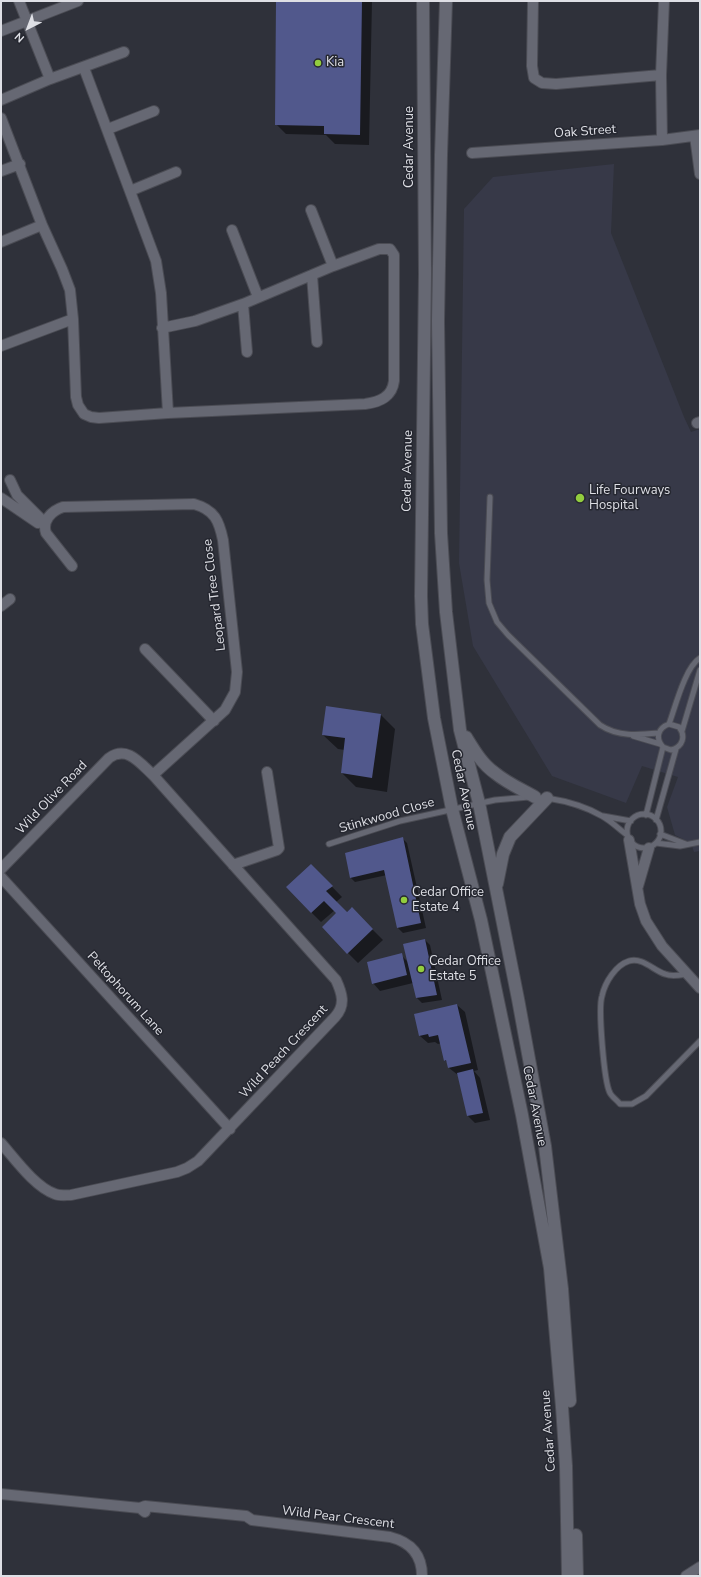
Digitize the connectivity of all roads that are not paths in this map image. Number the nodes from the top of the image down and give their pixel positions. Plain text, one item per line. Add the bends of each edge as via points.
1 (19, 1) edge
2 (78, 1) edge
3 (424, 1) edge
4 (446, 1) edge
5 (533, 1) edge
6 (664, 1) edge
7 (27, 20) junction
8 (1, 31) edge
9 (124, 52) dead end
10 (84, 68) junction
11 (661, 74) junction
12 (50, 79) junction
13 (1, 100) edge
14 (154, 111) dead end
15 (1, 118) edge
16 (108, 129) junction
17 (698, 136) edge
18 (662, 140) junction
19 (472, 153) dead end
20 (20, 164) junction
21 (1, 172) edge
22 (176, 172) dead end
23 (700, 174) edge
24 (130, 190) junction
25 (311, 210) dead end
26 (42, 225) junction
27 (232, 230) dead end
28 (1, 242) edge
29 (333, 266) junction
30 (312, 276) junction
31 (258, 297) junction
32 (243, 304) junction
33 (73, 319) junction
34 (162, 328) junction
35 (317, 342) dead end
36 (1, 346) edge
37 (247, 352) dead end
38 (168, 413) junction
39 (10, 480) dead end
40 (490, 497) dead end
41 (1, 498) edge
42 (45, 525) junction
43 (72, 566) dead end
44 (10, 599) dead end
45 (1, 606) edge
46 (145, 649) dead end
47 (700, 658) edge
48 (700, 670) edge
49 (214, 721) junction
50 (669, 724) junction
51 (460, 730) junction
52 (682, 731) junction
53 (659, 733) junction
54 (630, 735) junction
55 (662, 746) junction
56 (676, 749) junction
57 (126, 753) joint
58 (267, 772) dead end
59 (153, 775) junction
60 (541, 797) junction
61 (479, 803) junction
62 (452, 809) junction
63 (646, 815) junction
64 (602, 816) junction
65 (656, 820) junction
66 (631, 821) junction
67 (660, 834) junction
68 (628, 837) junction
69 (700, 842) edge
70 (328, 844) dead end
71 (689, 844) junction
72 (652, 845) junction
73 (233, 865) junction
74 (1, 869) edge
75 (1, 877) edge
76 (496, 888) junction
77 (637, 888) junction
78 (687, 974) junction
79 (700, 987) edge
80 (700, 1041) edge
81 (230, 1129) junction
82 (1, 1143) edge
83 (1, 1494) edge
84 (700, 1567) edge
85 (422, 1576) edge
86 (568, 1576) edge
87 (577, 1576) edge
88 (686, 1576) edge

1 - 7 street
2 - 7 street
3 - 62 main road, Cedar Avenue via 420,596 429,686
4 - 51 main road, Cedar Avenue via 438,320 441,533 446,612
5 - 11 street via 532,66 534,78 539,82 556,84
6 - 11 street
7 - 8 street
7 - 12 street
9 - 10 street
10 - 12 street
10 - 16 street
11 - 18 street
12 - 13 street
14 - 16 street
15 - 20 street
16 - 24 street
17 - 18 street, Oak Street
17 - 23 street
18 - 19 street, Oak Street
20 - 21 street
20 - 26 street
22 - 24 street
24 - 34 street via 159,271
25 - 29 street
26 - 28 street
26 - 33 street via 70,290
27 - 31 street
29 - 30 street
29 - 38 street via 379,249 387,248 393,251 394,381 387,396 375,403 365,404
30 - 31 street
30 - 35 street
31 - 32 street
32 - 34 street via 195,321
32 - 37 street
33 - 36 street
33 - 38 street via 76,397 84,414 99,418
34 - 38 street
39 - 42 street via 17,495
40 - 54 lane via 487,580 489,603 497,622 508,636 600,725 615,733
41 - 42 street
42 - 43 street via 46,534
42 - 49 street, Leopard Tree Close via 52,513 64,507 194,504 211,511 220,527 223,540 237,672 235,692 225,710
44 - 45 street
46 - 49 street
47 - 50 lane via 688,672
48 - 52 lane
49 - 59 street, Leopard Tree Close
50 - 52 lane
50 - 53 lane
51 - 60 main road via 494,772 504,780
51 - 61 main road, Cedar Avenue
52 - 56 lane via 683,741
53 - 54 lane
53 - 55 lane
54 - 55 lane
55 - 56 lane via 671,750
55 - 63 lane
56 - 65 lane
57 - 59 street, Wild Peach Crescent
57 - 74 street, Wild Olive Road via 115,754 109,758
58 - 73 street via 279,848
59 - 73 street, Wild Peach Crescent
60 - 61 lane, Stinkwood Close
60 - 64 lane, Stinkwood Close via 574,804
60 - 76 main road via 510,838 503,854
61 - 62 lane, Stinkwood Close
61 - 76 main road, Cedar Avenue
62 - 70 lane, Stinkwood Close via 400,821
62 - 86 main road, Cedar Avenue via 476,898 522,1115 550,1268 566,1466
63 - 65 lane
63 - 66 lane via 640,815
64 - 66 lane
64 - 68 lane
65 - 67 lane
66 - 68 lane via 628,825
67 - 71 lane
67 - 72 lane
68 - 72 lane via 637,847
68 - 77 street
69 - 71 lane
71 - 72 lane
72 - 77 street
73 - 81 street, Wild Peach Crescent via 336,980 342,1002 340,1012
75 - 81 street, Peltophorum Lane
76 - 87 main road, Cedar Avenue via 546,1154 562,1290 570,1393
77 - 78 street via 642,914 652,931
78 - 79 street
78 - 80 lane via 665,974 642,962 630,961 616,969 606,984 601,996 600,1015 605,1070 610,1092 620,1104 632,1104 646,1096
81 - 82 street, Wild Peach Crescent via 198,1161 187,1168 71,1195 56,1194 45,1188
83 - 85 street, Wild Pear Crescent via 140,1508 146,1512 197,1514 247,1523 252,1520 400,1539 415,1552
84 - 88 street

